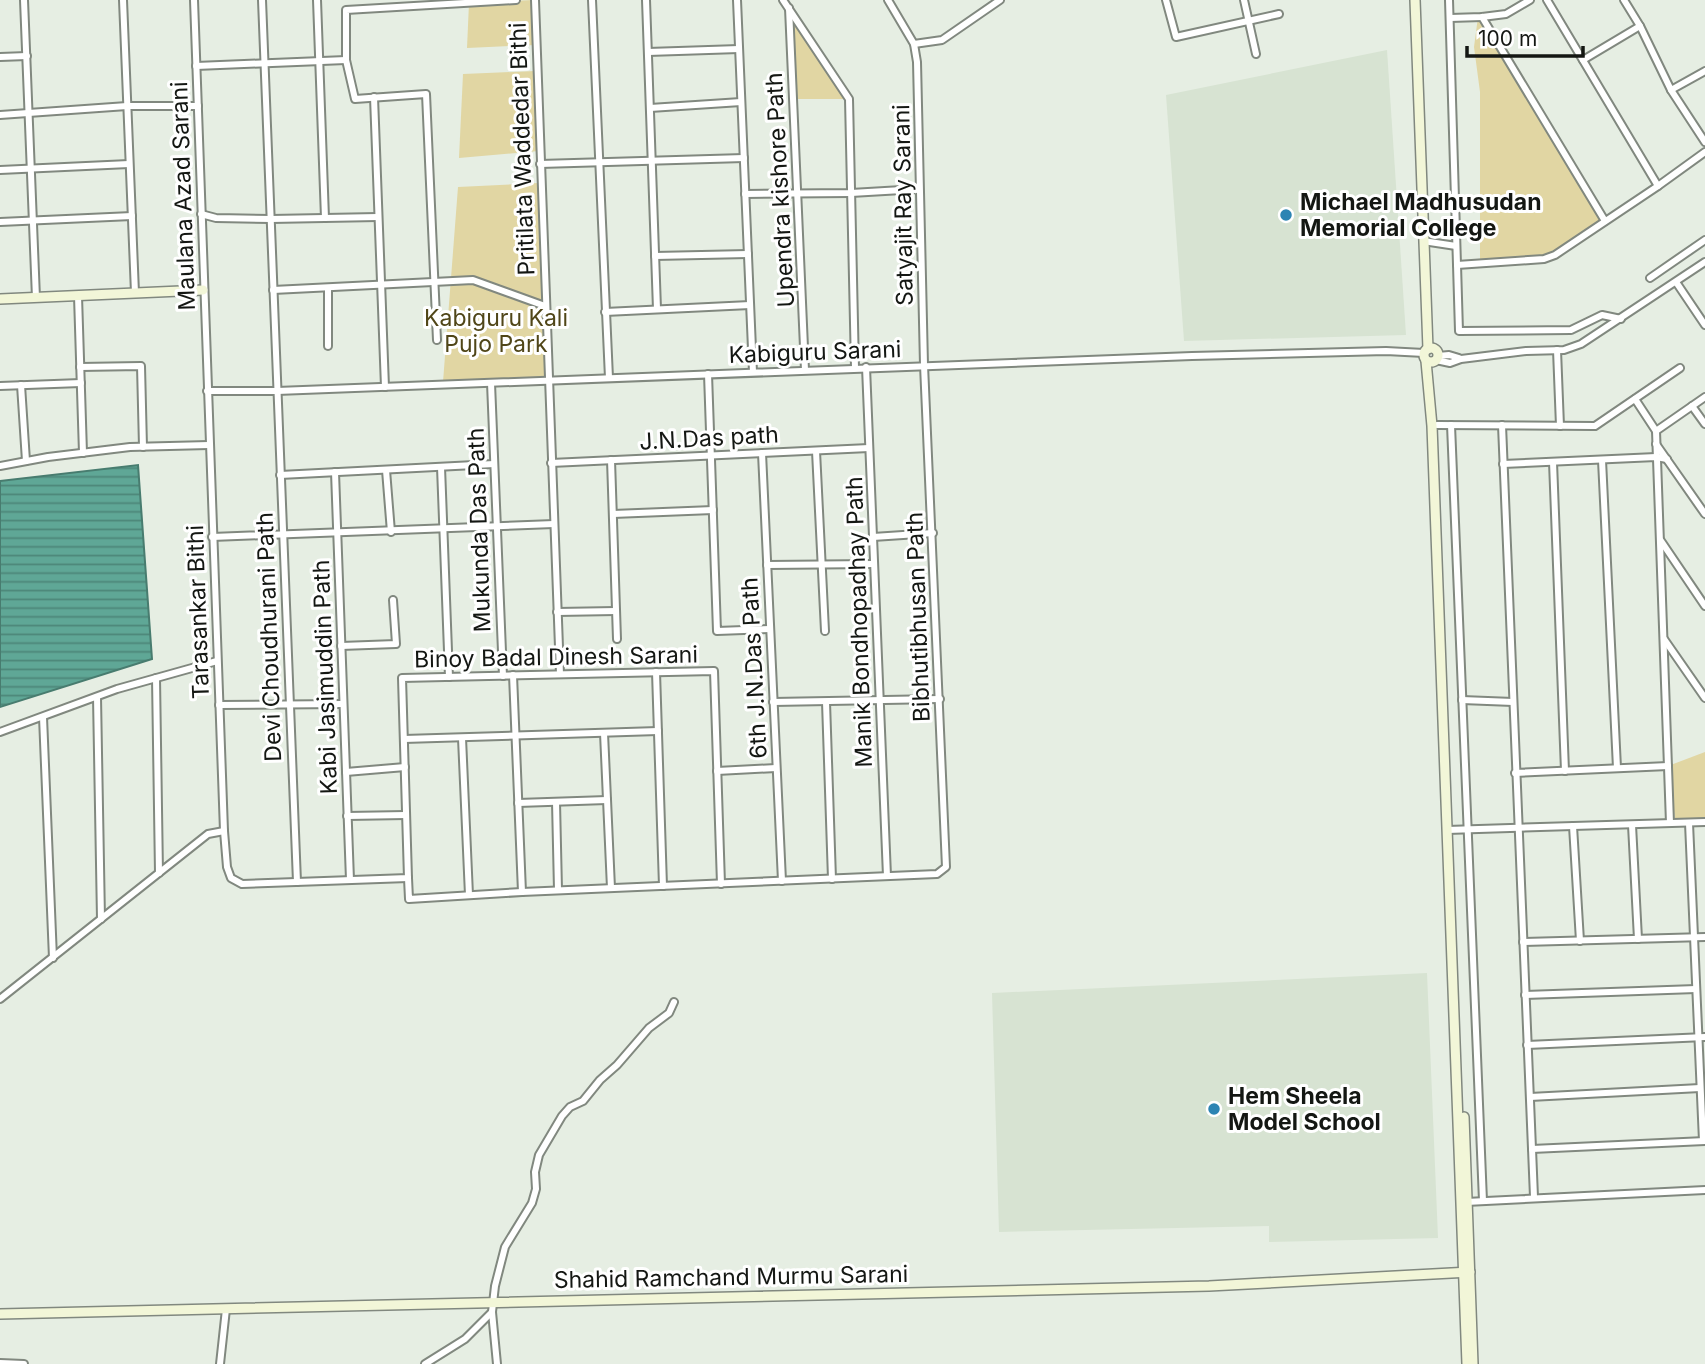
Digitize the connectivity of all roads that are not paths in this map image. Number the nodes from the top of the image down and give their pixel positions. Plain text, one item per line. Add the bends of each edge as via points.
1 (24, 0) edge
2 (123, 0) edge
3 (194, 0) edge
4 (262, 0) edge
5 (317, 0) edge
6 (371, 0) edge
7 (516, 0) edge
8 (535, 0) edge
9 (592, 0) edge
10 (646, 0) edge
11 (737, 0) edge
12 (783, 0) edge
13 (888, 0) edge
14 (1000, 0) edge
15 (1166, 0) edge
16 (1244, 0) edge
17 (1415, 0) edge
18 (1449, 0) edge
19 (1530, 0) edge
20 (1547, 0) edge
21 (1624, 0) edge
22 (480, 1) edge
23 (422, 3) edge
24 (789, 8) junction
25 (372, 9) junction
26 (1279, 14) dead end
27 (1482, 17) junction
28 (1450, 18) junction
29 (1248, 20) junction
30 (1640, 26) junction
31 (914, 44) junction
32 (739, 49) junction
33 (648, 52) junction
34 (1256, 54) dead end
35 (26, 56) junction
36 (0, 57) edge
37 (346, 60) junction
38 (1583, 60) junction
39 (319, 61) junction
40 (265, 63) junction
41 (196, 66) junction
42 (1705, 71) edge
43 (1671, 90) junction
44 (374, 97) junction
45 (741, 102) junction
46 (127, 106) junction
47 (198, 106) junction
48 (650, 108) junction
49 (29, 114) junction
50 (0, 115) edge
51 (1705, 142) edge
52 (1705, 152) edge
53 (744, 158) junction
54 (652, 160) junction
55 (599, 162) junction
56 (130, 164) junction
57 (540, 164) junction
58 (31, 168) junction
59 (0, 170) edge
60 (1658, 186) junction
61 (919, 189) junction
62 (797, 193) junction
63 (851, 193) junction
64 (745, 194) junction
65 (201, 214) junction
66 (132, 216) junction
67 (378, 217) junction
68 (325, 218) junction
69 (271, 219) junction
70 (33, 220) junction
71 (1605, 221) junction
72 (0, 222) edge
73 (1705, 240) edge
74 (1423, 241) junction
75 (1456, 246) junction
76 (748, 254) junction
77 (655, 256) junction
78 (1705, 262) edge
79 (1457, 265) junction
80 (1650, 278) dead end
81 (1676, 282) junction
82 (434, 284) junction
83 (381, 286) junction
84 (328, 288) junction
85 (204, 290) junction
86 (273, 290) junction
87 (135, 293) junction
88 (78, 296) junction
89 (36, 298) junction
90 (0, 299) edge
91 (750, 305) junction
92 (545, 306) junction
93 (657, 309) junction
94 (606, 312) junction
95 (1621, 319) junction
96 (1705, 325) edge
97 (437, 340) dead end
98 (328, 345) dead end
99 (1557, 350) junction
100 (1430, 356) junction
101 (924, 365) junction
102 (80, 367) junction
103 (866, 367) junction
104 (855, 368) junction
105 (1680, 368) dead end
106 (805, 370) junction
107 (752, 372) junction
108 (708, 374) junction
109 (609, 378) junction
110 (548, 381) junction
111 (81, 383) junction
112 (491, 383) junction
113 (21, 385) junction
114 (0, 386) edge
115 (385, 387) junction
116 (207, 391) junction
117 (277, 391) junction
118 (1705, 397) edge
119 (1635, 398) junction
120 (1692, 406) junction
121 (1705, 424) edge
122 (1437, 425) junction
123 (1451, 425) junction
124 (1502, 425) junction
125 (1560, 426) junction
126 (1656, 431) junction
127 (1656, 444) junction
128 (209, 445) junction
129 (143, 447) junction
130 (869, 448) junction
131 (816, 451) junction
132 (83, 453) junction
133 (762, 453) junction
134 (711, 456) junction
135 (1656, 457) junction
136 (1667, 459) junction
137 (611, 460) junction
138 (1602, 460) junction
139 (26, 461) junction
140 (1553, 462) junction
141 (551, 463) junction
142 (494, 464) junction
143 (1503, 464) junction
144 (0, 466) edge
145 (441, 467) junction
146 (386, 470) junction
147 (335, 472) junction
148 (281, 475) junction
149 (713, 510) junction
150 (613, 514) junction
151 (1705, 514) edge
152 (554, 524) junction
153 (496, 527) junction
154 (444, 529) junction
155 (337, 531) junction
156 (391, 532) junction
157 (933, 533) junction
158 (283, 534) junction
159 (212, 537) junction
160 (873, 537) junction
161 (1660, 540) junction
162 (821, 564) junction
163 (874, 564) junction
164 (767, 565) junction
165 (393, 600) dead end
166 (1705, 606) edge
167 (616, 611) junction
168 (557, 612) junction
169 (770, 629) junction
170 (825, 631) dead end
171 (1663, 638) junction
172 (617, 639) dead end
173 (341, 646) junction
174 (217, 662) junction
175 (656, 672) junction
176 (560, 674) junction
177 (513, 675) junction
178 (503, 676) junction
179 (449, 677) junction
180 (156, 678) junction
181 (97, 697) junction
182 (1705, 698) edge
183 (940, 699) junction
184 (1462, 700) junction
185 (880, 701) junction
186 (773, 702) junction
187 (826, 702) junction
188 (1513, 702) junction
189 (343, 704) junction
190 (219, 705) junction
191 (290, 705) junction
192 (43, 717) junction
193 (658, 731) junction
194 (0, 732) edge
195 (604, 733) junction
196 (515, 736) junction
197 (462, 737) junction
198 (404, 739) junction
199 (1668, 766) junction
200 (405, 767) junction
201 (776, 768) junction
202 (1616, 768) junction
203 (717, 771) junction
204 (1564, 771) junction
205 (346, 772) junction
206 (1516, 773) junction
207 (607, 800) junction
208 (556, 802) junction
209 (518, 803) junction
210 (406, 815) junction
211 (347, 816) junction
212 (1705, 822) edge
213 (1670, 823) junction
214 (1689, 823) junction
215 (1632, 824) junction
216 (1573, 826) junction
217 (1518, 828) junction
218 (1450, 830) junction
219 (1467, 830) junction
220 (223, 831) junction
221 (159, 873) junction
222 (887, 876) junction
223 (408, 878) junction
224 (832, 878) junction
225 (349, 880) junction
226 (782, 881) junction
227 (297, 882) junction
228 (721, 884) junction
229 (663, 886) junction
230 (611, 888) junction
231 (558, 890) junction
232 (522, 891) junction
233 (469, 895) junction
234 (101, 919) junction
235 (1694, 937) junction
236 (1705, 937) edge
237 (1638, 939) junction
238 (1580, 940) junction
239 (1523, 942) junction
240 (52, 958) junction
241 (1696, 989) junction
242 (1525, 995) junction
243 (0, 999) edge
244 (674, 1002) dead end
245 (1702, 1037) edge
246 (1527, 1045) junction
247 (1700, 1088) junction
248 (1530, 1097) junction
249 (1704, 1141) edge
250 (1532, 1149) junction
251 (1705, 1190) edge
252 (1534, 1197) junction
253 (1464, 1201) junction
254 (1483, 1201) junction
255 (1466, 1272) junction
256 (494, 1301) junction
257 (226, 1309) junction
258 (492, 1312) junction
259 (0, 1314) edge
260 (0, 1363) edge
261 (24, 1364) edge
262 (220, 1364) edge
263 (425, 1364) edge
264 (497, 1364) edge
265 (1467, 1364) edge
266 (1473, 1364) edge

1 - 35 street
2 - 46 street
3 - 41 street, Maulana Azad Sarani
4 - 40 street, Devi Choudhurani Path
5 - 39 street
6 - 25 street
7 - 22 street
8 - 57 street, Pritilata Waddedar Bithi
9 - 55 street
10 - 33 street
11 - 32 street
12 - 24 street
13 - 31 street
14 - 31 street via 942,40
15 - 29 street via 1176,37
16 - 29 street
17 - 74 street
18 - 28 street
19 - 27 street via 1506,14
20 - 38 street
21 - 30 street
22 - 23 street
23 - 25 street
24 - 62 street, Upendra kishore Path
24 - 63 street via 849,99
25 - 37 street via 346,10
26 - 29 street
27 - 28 street
27 - 71 street
28 - 75 street
29 - 34 street
30 - 38 street
30 - 43 street
31 - 61 street, Satyajit Ray Sarani
32 - 33 street
32 - 45 street
33 - 48 street
35 - 36 street
35 - 49 street
37 - 39 street
37 - 44 street via 355,99
38 - 60 street
39 - 40 street
39 - 68 street
40 - 41 street
40 - 69 street, Devi Choudhurani Path
41 - 47 street, Maulana Azad Sarani
42 - 43 street
43 - 51 street
44 - 67 street
44 - 82 street via 426,94
45 - 48 street
45 - 53 street
46 - 47 street
46 - 49 street
46 - 56 street
47 - 65 street, Maulana Azad Sarani
48 - 54 street
49 - 50 street
49 - 58 street
52 - 60 street
53 - 54 street
53 - 64 street
54 - 55 street
54 - 77 street
55 - 57 street
55 - 94 street
56 - 58 street
56 - 66 street
57 - 92 street, Pritilata Waddedar Bithi
58 - 59 street
58 - 70 street
60 - 71 street
61 - 63 street
61 - 101 street, Satyajit Ray Sarani
62 - 63 street
62 - 64 street
62 - 106 street, Upendra kishore Path
63 - 104 street
64 - 76 street
65 - 69 street
65 - 85 street, Maulana Azad Sarani
66 - 70 street
66 - 87 street
67 - 68 street
67 - 83 street
68 - 69 street
69 - 86 street, Devi Choudhurani Path
70 - 72 street
70 - 89 street
71 - 79 street via 1544,259
73 - 80 street
74 - 75 street
74 - 100 street
75 - 79 street
76 - 77 street
76 - 91 street
77 - 93 street
78 - 81 street, Kabiguru Sarani
79 - 95 street via 1459,331 1571,330 1602,315
81 - 95 street, Kabiguru Sarani
81 - 96 street
82 - 83 street
82 - 92 street via 473,280
82 - 97 street
83 - 84 street
83 - 115 street
84 - 86 street
84 - 98 street
85 - 87 street
85 - 116 street, Maulana Azad Sarani
86 - 117 street, Devi Choudhurani Path
87 - 88 street
88 - 89 street
88 - 102 street
89 - 90 street
91 - 93 street
91 - 107 street
92 - 110 street, Pritilata Waddedar Bithi
93 - 94 street
94 - 109 street
95 - 99 street, Kabiguru Sarani via 1581,344
99 - 100 street, Kabiguru Sarani via 1461,359
99 - 125 street
100 - 101 street, Kabiguru Sarani via 1405,352
100 - 122 street
100 - 218 street
101 - 103 street, Kabiguru Sarani
101 - 157 street, Bibhutibhusan Path
102 - 111 street
102 - 129 street via 141,366
103 - 104 street, Kabiguru Sarani
103 - 130 street, Manik Bondhopadhay Path
104 - 106 street, Kabiguru Sarani
105 - 119 street
106 - 107 street, Kabiguru Sarani
107 - 108 street, Kabiguru Sarani
108 - 109 street, Kabiguru Sarani
108 - 134 street
109 - 110 street, Kabiguru Sarani
110 - 112 street, Kabiguru Sarani
110 - 141 street, Pritilata Waddedar Bithi
111 - 113 street
111 - 132 street
112 - 115 street, Kabiguru Sarani
112 - 142 street, Mukunda Das Path
113 - 114 street
113 - 139 street
115 - 117 street, Kabiguru Sarani
116 - 117 street, Kabiguru Sarani
116 - 128 street, Tarasankar Bithi
117 - 148 street, Devi Choudhurani Path
118 - 120 street
119 - 125 street via 1595,426
119 - 126 street
120 - 121 street
120 - 126 street
122 - 123 street
122 - 218 street
123 - 124 street
123 - 184 street
124 - 125 street
124 - 143 street
126 - 127 street
127 - 135 street
127 - 136 street
128 - 129 street
128 - 159 street, Tarasankar Bithi
129 - 132 street
130 - 131 street, J.N.Das path
130 - 160 street, Manik Bondhopadhay Path
131 - 133 street, J.N.Das path
131 - 162 street
132 - 139 street
133 - 134 street, J.N.Das path
133 - 164 street, 6th J.N.Das Path
134 - 137 street, J.N.Das path
134 - 149 street
135 - 136 street
135 - 138 street
135 - 161 street
136 - 151 street
137 - 141 street, J.N.Das path
137 - 150 street
138 - 140 street
138 - 202 street
139 - 144 street
140 - 143 street
140 - 204 street
141 - 152 street, Pritilata Waddedar Bithi
142 - 145 street
142 - 153 street, Mukunda Das Path
143 - 188 street
145 - 146 street
145 - 154 street
146 - 147 street
146 - 156 street
147 - 148 street
147 - 155 street, Kabi Jasimuddin Path
148 - 158 street, Devi Choudhurani Path
149 - 150 street
149 - 169 street via 717,631
150 - 167 street
152 - 153 street
152 - 168 street, Pritilata Waddedar Bithi
153 - 154 street
153 - 178 street, Mukunda Das Path
154 - 156 street
154 - 179 street
155 - 156 street
155 - 158 street
155 - 173 street, Kabi Jasimuddin Path
157 - 160 street
157 - 183 street, Bibhutibhusan Path
158 - 159 street
158 - 191 street, Devi Choudhurani Path
159 - 174 street, Tarasankar Bithi
160 - 163 street, Manik Bondhopadhay Path
161 - 166 street
161 - 171 street
162 - 163 street
162 - 164 street
162 - 170 street
163 - 185 street, Manik Bondhopadhay Path
164 - 169 street, 6th J.N.Das Path
165 - 173 street via 396,644
167 - 168 street
167 - 172 street
168 - 176 street, Pritilata Waddedar Bithi
169 - 186 street, 6th J.N.Das Path
171 - 182 street
171 - 199 street
173 - 189 street, Kabi Jasimuddin Path
174 - 180 street
174 - 190 street, Tarasankar Bithi
175 - 176 street, Binoy Badal Dinesh Sarani
175 - 193 street
175 - 203 street, Binoy Badal Dinesh Sarani via 714,671
176 - 177 street, Binoy Badal Dinesh Sarani
177 - 178 street, Binoy Badal Dinesh Sarani
177 - 196 street
178 - 179 street, Binoy Badal Dinesh Sarani
179 - 198 street, Binoy Badal Dinesh Sarani via 402,678
180 - 181 street
180 - 221 street
181 - 192 street
181 - 234 street
183 - 185 street
183 - 222 street, Bibhutibhusan Path via 946,867 937,874
184 - 188 street
184 - 219 street
185 - 187 street
185 - 222 street, Manik Bondhopadhay Path
186 - 187 street
186 - 201 street, 6th J.N.Das Path
187 - 224 street
188 - 206 street
189 - 191 street
189 - 205 street, Kabi Jasimuddin Path
190 - 191 street
190 - 220 street, Tarasankar Bithi
191 - 227 street, Devi Choudhurani Path
192 - 194 street
192 - 240 street
193 - 195 street
193 - 229 street
195 - 196 street
195 - 207 street
196 - 197 street
196 - 209 street
197 - 198 street
197 - 233 street
198 - 200 street, Binoy Badal Dinesh Sarani
199 - 202 street
199 - 213 street
200 - 205 street
200 - 210 street, Binoy Badal Dinesh Sarani
201 - 203 street
201 - 226 street, 6th J.N.Das Path
202 - 204 street
203 - 228 street, Binoy Badal Dinesh Sarani
204 - 206 street
205 - 211 street, Kabi Jasimuddin Path
206 - 217 street
207 - 208 street
207 - 230 street
208 - 209 street
208 - 231 street
209 - 232 street
210 - 211 street
210 - 223 street, Binoy Badal Dinesh Sarani
211 - 225 street, Kabi Jasimuddin Path
212 - 214 street
213 - 214 street
213 - 215 street
214 - 235 street
215 - 216 street
215 - 237 street
216 - 217 street
216 - 238 street
217 - 219 street
217 - 239 street
218 - 219 street
218 - 253 street
219 - 254 street
220 - 221 street via 208,834
220 - 227 street via 231,878 242,884
221 - 234 street
222 - 224 street
223 - 225 street
223 - 233 street via 409,900
224 - 226 street
225 - 227 street
226 - 228 street
228 - 229 street
229 - 230 street
230 - 231 street
231 - 232 street
232 - 233 street
234 - 240 street
235 - 236 street
235 - 237 street
235 - 241 street
237 - 238 street
238 - 239 street
239 - 242 street
240 - 243 street
241 - 242 street
241 - 245 street
242 - 246 street
244 - 256 street via 669,1013 649,1028 583,1101 570,1107 547,1139 535,1172 532,1203 502,1258
245 - 246 street
245 - 247 street
246 - 248 street
247 - 248 street
247 - 249 street
248 - 250 street
249 - 250 street
250 - 252 street
251 - 252 street
252 - 254 street
253 - 254 street
253 - 255 street
255 - 256 street, Shahid Ramchand Murmu Sarani via 1209,1286
255 - 265 street
255 - 266 street
256 - 257 street, Shahid Ramchand Murmu Sarani
256 - 258 street
257 - 259 street, Shahid Ramchand Murmu Sarani
257 - 262 street
258 - 263 street via 465,1339
258 - 264 street
260 - 261 street

